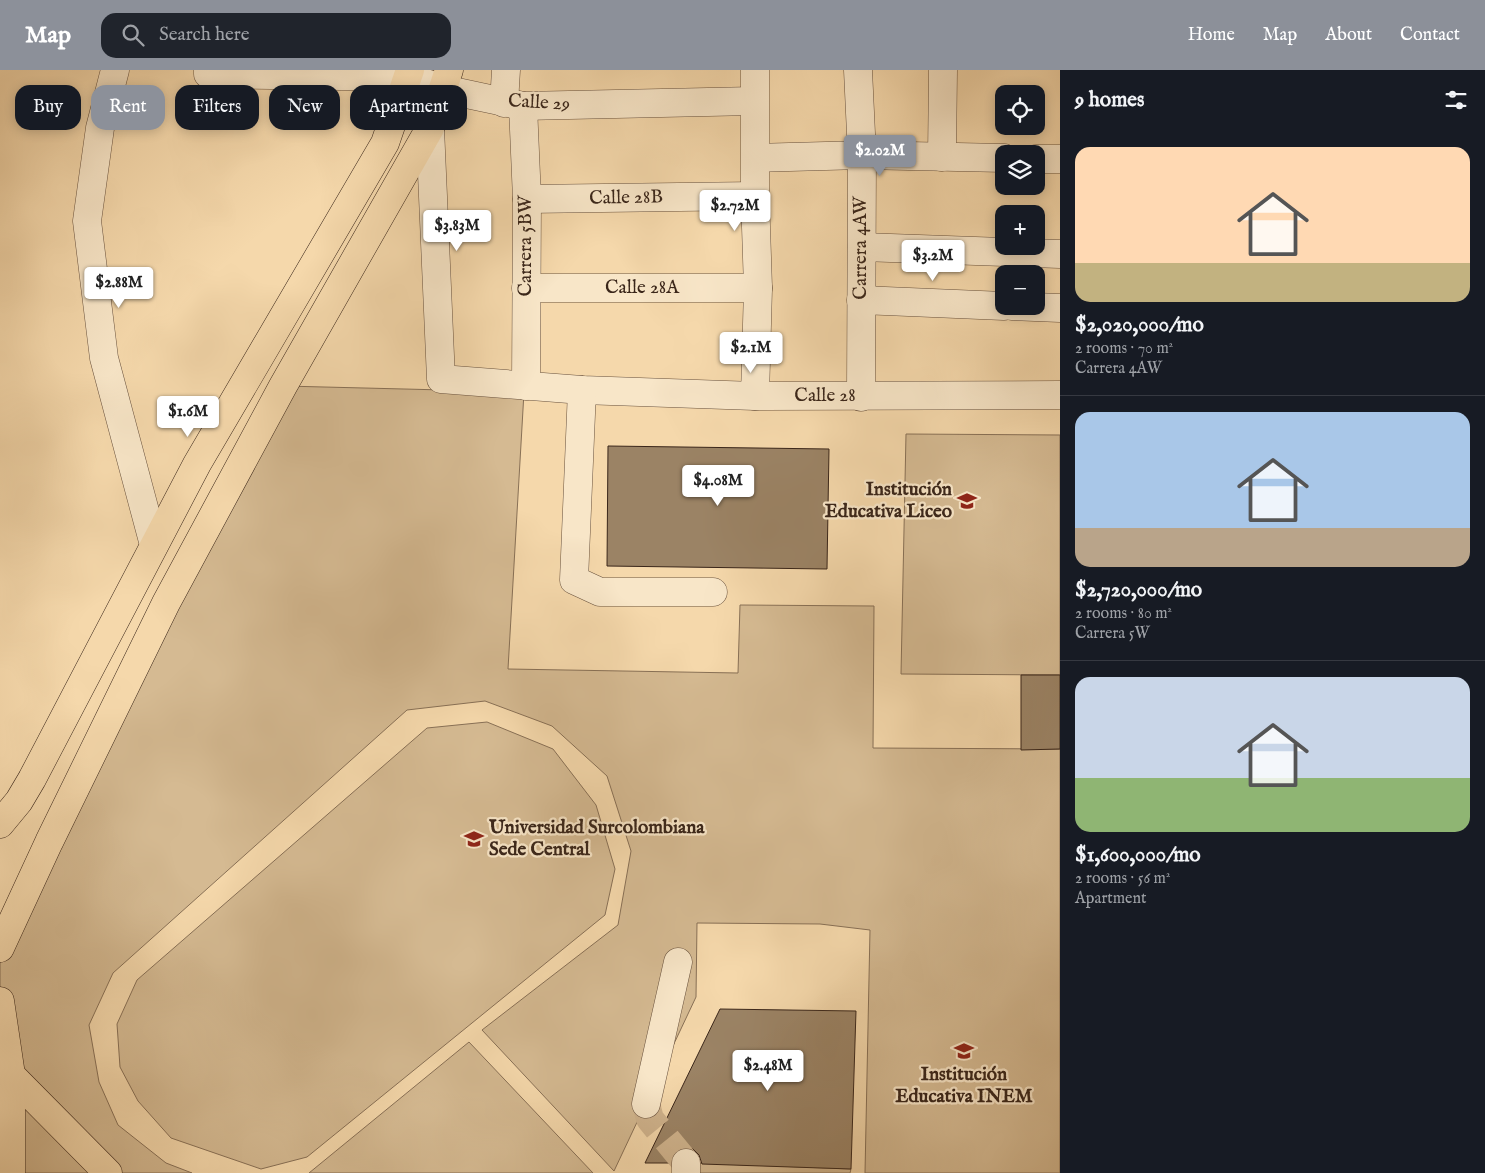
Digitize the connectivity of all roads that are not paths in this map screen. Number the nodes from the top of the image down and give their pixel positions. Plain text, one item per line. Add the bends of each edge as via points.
1 (115, 70) edge
2 (506, 70) edge
3 (755, 70) edge
4 (858, 70) edge
5 (943, 70) edge
6 (208, 72) edge
7 (409, 74) edge
8 (446, 80) edge
9 (754, 101) junction
10 (514, 104) junction
11 (429, 130) edge
12 (430, 130) edge
13 (862, 155) junction
14 (942, 157) junction
15 (756, 158) junction
16 (995, 158) edge
17 (1045, 159) edge
18 (1060, 159) edge
19 (755, 196) junction
20 (527, 199) junction
21 (862, 247) junction
22 (1060, 254) edge
23 (526, 288) junction
24 (758, 288) junction
25 (861, 300) junction
26 (995, 306) edge
27 (1045, 307) edge
28 (1060, 308) edge
29 (526, 386) junction
30 (582, 390) junction
31 (1060, 395) edge
32 (755, 396) junction
33 (861, 397) junction
34 (154, 545) junction
35 (713, 592) dead end
36 (0, 824) edge
37 (0, 948) edge
38 (678, 962) dead end
39 (0, 1001) edge
40 (11, 1074) junction
41 (646, 1104) tunnel mouth
42 (11, 1173) edge
43 (108, 1173) edge

1 - 34 street via 100,128 87,221 104,358
2 - 10 street, Carrera 5BW
3 - 9 street
4 - 13 street, Carrera 4AW
5 - 14 street
6 - 7 street, Calle 29
7 - 8 street, Calle 29
7 - 34 main road via 385,143 202,456
8 - 10 street, Calle 29
9 - 10 street, Calle 29
9 - 15 street
10 - 20 street, Carrera 5BW
11 - 37 main road via 283,386 166,603
12 - 29 street, Calle 28 via 441,379
13 - 14 street
13 - 15 street
13 - 21 street, Carrera 4AW
14 - 16 street
15 - 19 street
17 - 18 street
19 - 20 street, Calle 28B
19 - 24 street
20 - 23 street, Carrera 5BW
21 - 22 street
21 - 25 street, Carrera 4AW
23 - 24 street, Calle 28A
23 - 29 street, Carrera 5BW
24 - 32 street
25 - 26 street
25 - 33 street, Carrera 4AW
27 - 28 street
29 - 30 street, Calle 28
30 - 32 street, Calle 28
30 - 35 street via 574,580 600,592
31 - 33 street, Calle 28
32 - 33 street, Calle 28
34 - 36 main road via 32,779
38 - 41 street
39 - 40 main road
40 - 42 main road
40 - 43 main road

